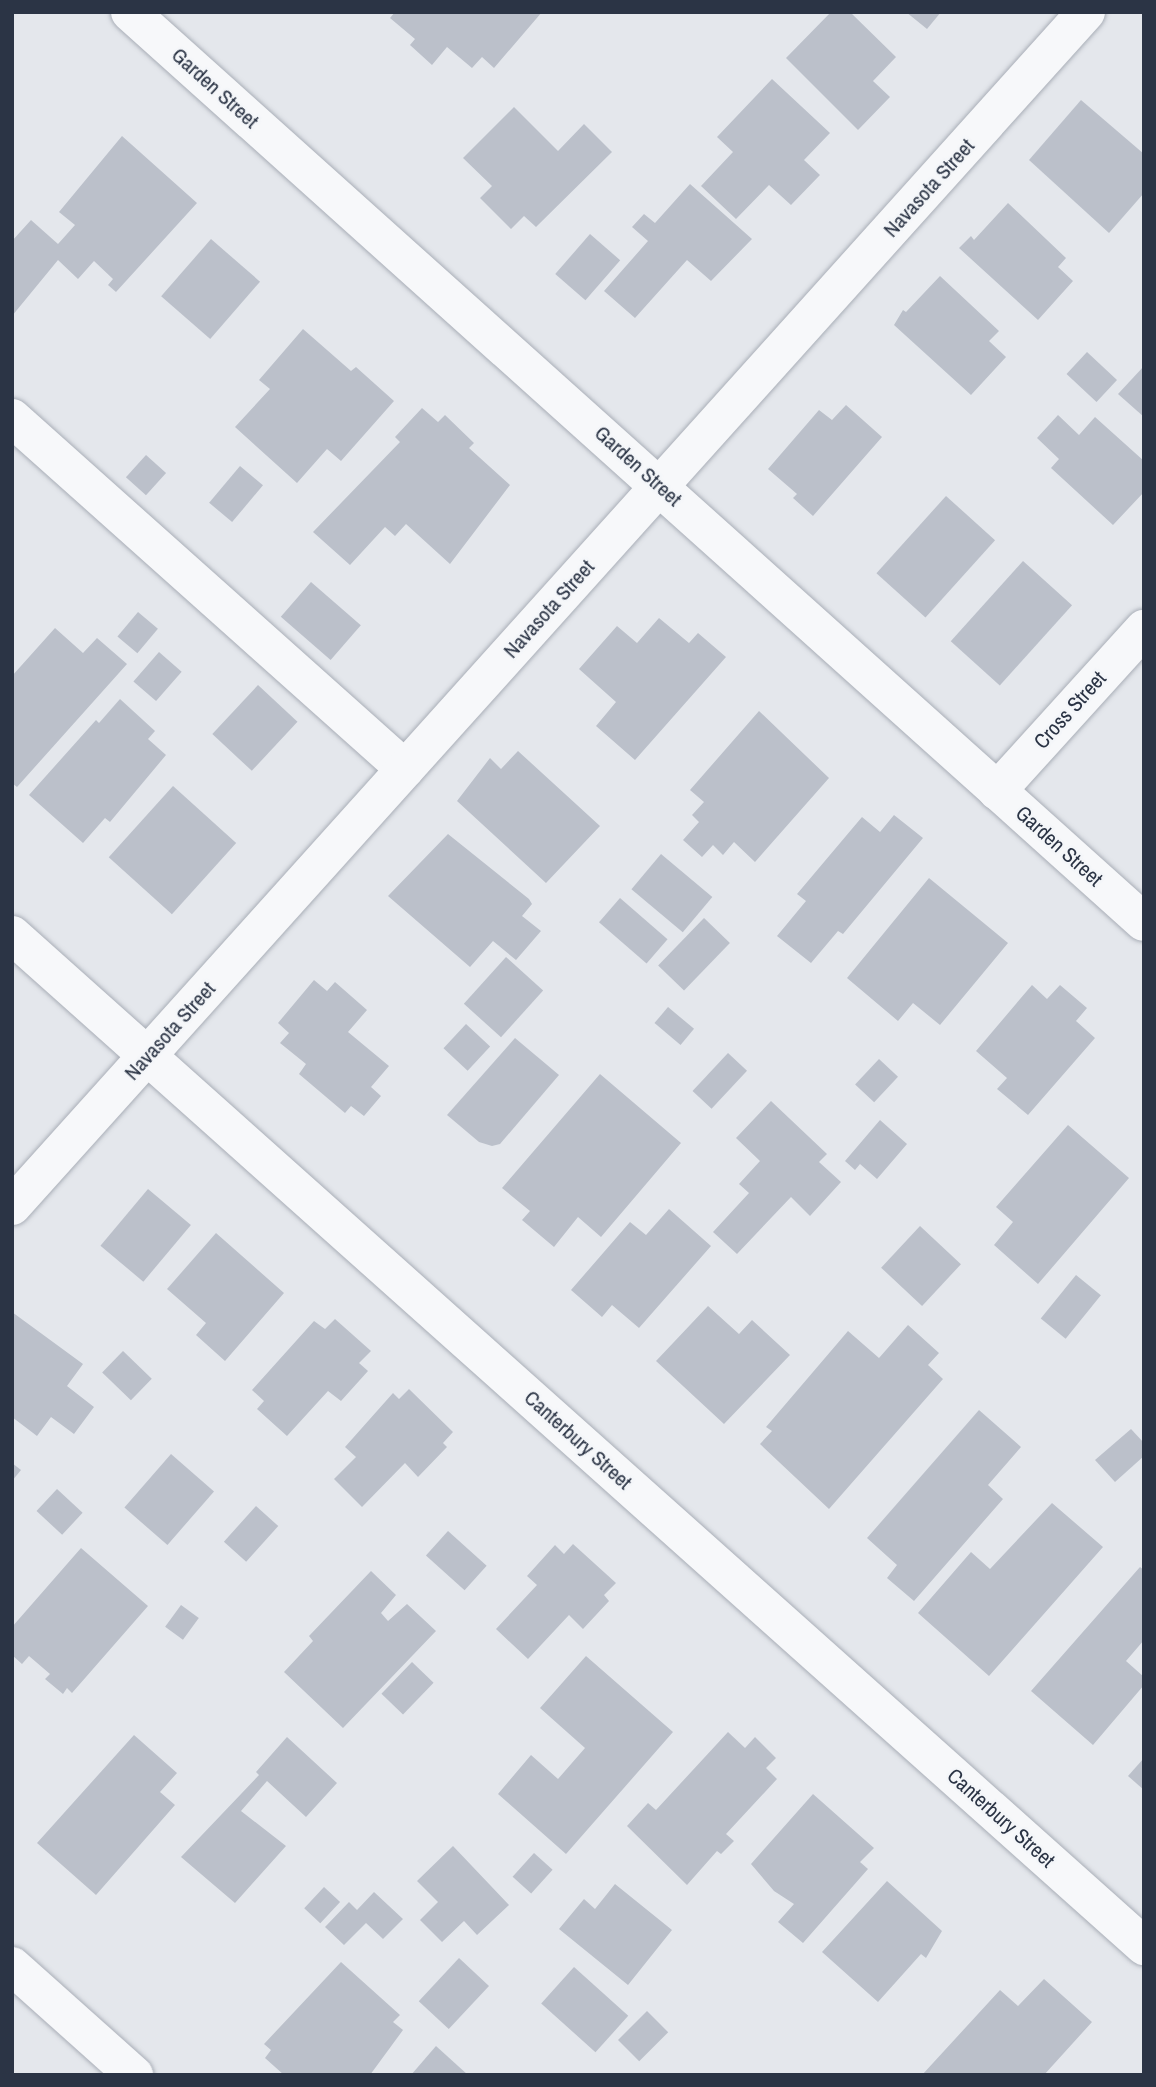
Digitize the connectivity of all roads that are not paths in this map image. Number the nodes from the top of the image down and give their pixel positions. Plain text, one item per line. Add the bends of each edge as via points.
1 (130, 12) edge
2 (1086, 12) edge
3 (12, 418) edge
4 (660, 486) junction
5 (1144, 629) edge
6 (405, 769) junction
7 (997, 791) junction
8 (1144, 922) edge
9 (12, 935) edge
10 (148, 1056) junction
11 (12, 1206) edge
12 (1144, 1946) edge
13 (12, 1966) edge
14 (134, 2075) edge

1 - 4 street, Garden Street
2 - 4 street, Navasota Street
3 - 6 street
4 - 6 street, Navasota Street
4 - 7 street, Garden Street
5 - 7 street, Cross Street
6 - 10 street, Navasota Street
7 - 8 street, Garden Street
9 - 10 street, Canterbury Street
10 - 11 street, Navasota Street
10 - 12 street, Canterbury Street
13 - 14 street

